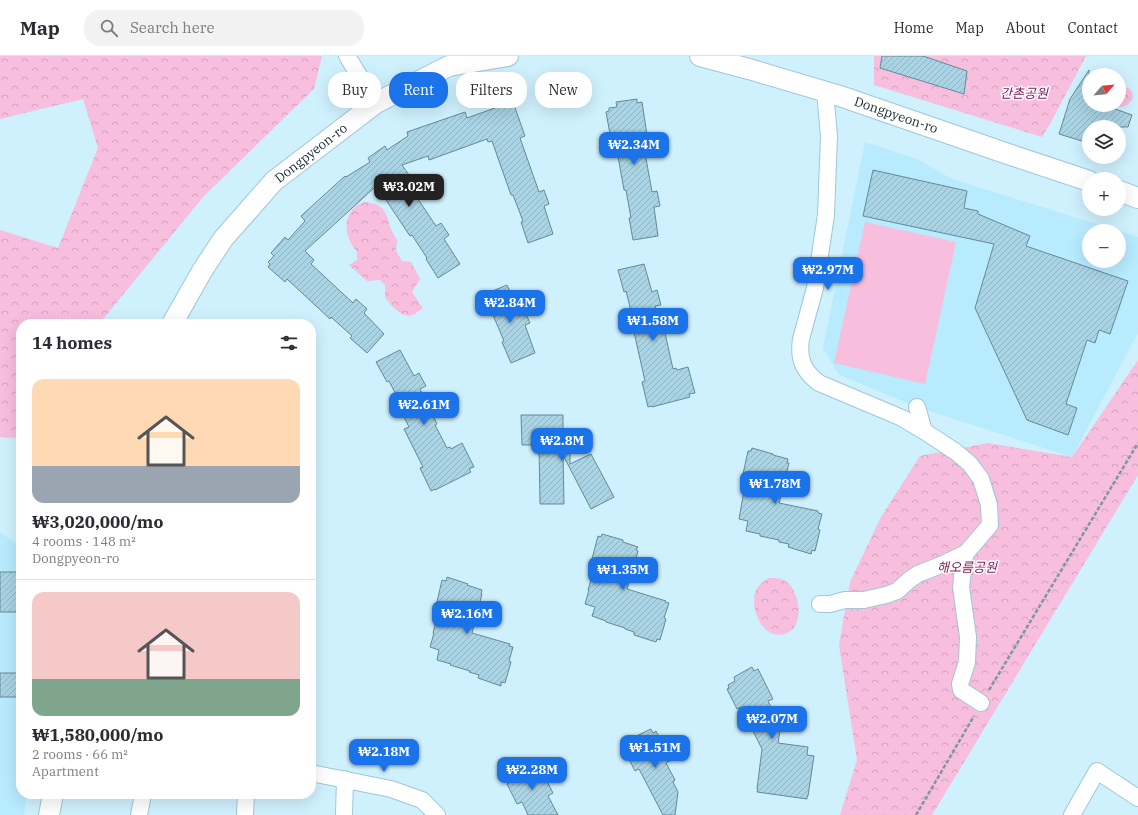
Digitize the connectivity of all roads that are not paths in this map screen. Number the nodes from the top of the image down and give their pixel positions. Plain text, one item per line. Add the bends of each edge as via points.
1 (347, 56) edge
2 (508, 56) edge
3 (700, 56) edge
4 (357, 72) edge
5 (825, 92) junction
6 (381, 100) edge
7 (369, 108) edge
8 (1082, 179) edge
9 (1126, 194) edge
10 (1138, 198) edge
11 (175, 319) edge
12 (917, 407) dead end
13 (924, 431) junction
14 (966, 553) junction
15 (820, 604) dead end
16 (981, 703) road end
17 (316, 774) edge
18 (345, 779) junction
19 (1138, 798) edge
20 (52, 799) edge
21 (142, 799) edge
22 (246, 799) edge
23 (49, 815) edge
24 (139, 815) edge
25 (246, 815) edge
26 (344, 815) edge
27 (437, 815) edge
28 (1072, 815) edge

1 - 4 street
2 - 6 street, Dongpyeon-ro via 449,66
3 - 5 street, Dongpyeon-ro
5 - 8 street, Dongpyeon-ro
5 - 13 street via 829,136 826,215 814,288 801,339 800,358 810,376 819,383 902,418
7 - 11 street, Dongpyeon-ro via 274,181 223,239
9 - 10 street
12 - 13 street
13 - 14 street via 956,452 970,464 981,479 989,505 990,525
14 - 15 street via 918,574 897,591 886,595
14 - 16 street via 961,587 968,637 967,662 960,684 962,690
17 - 18 street
18 - 26 street
18 - 27 street via 391,789 422,800
19 - 28 street via 1097,771
20 - 23 street
21 - 24 street
22 - 25 street

